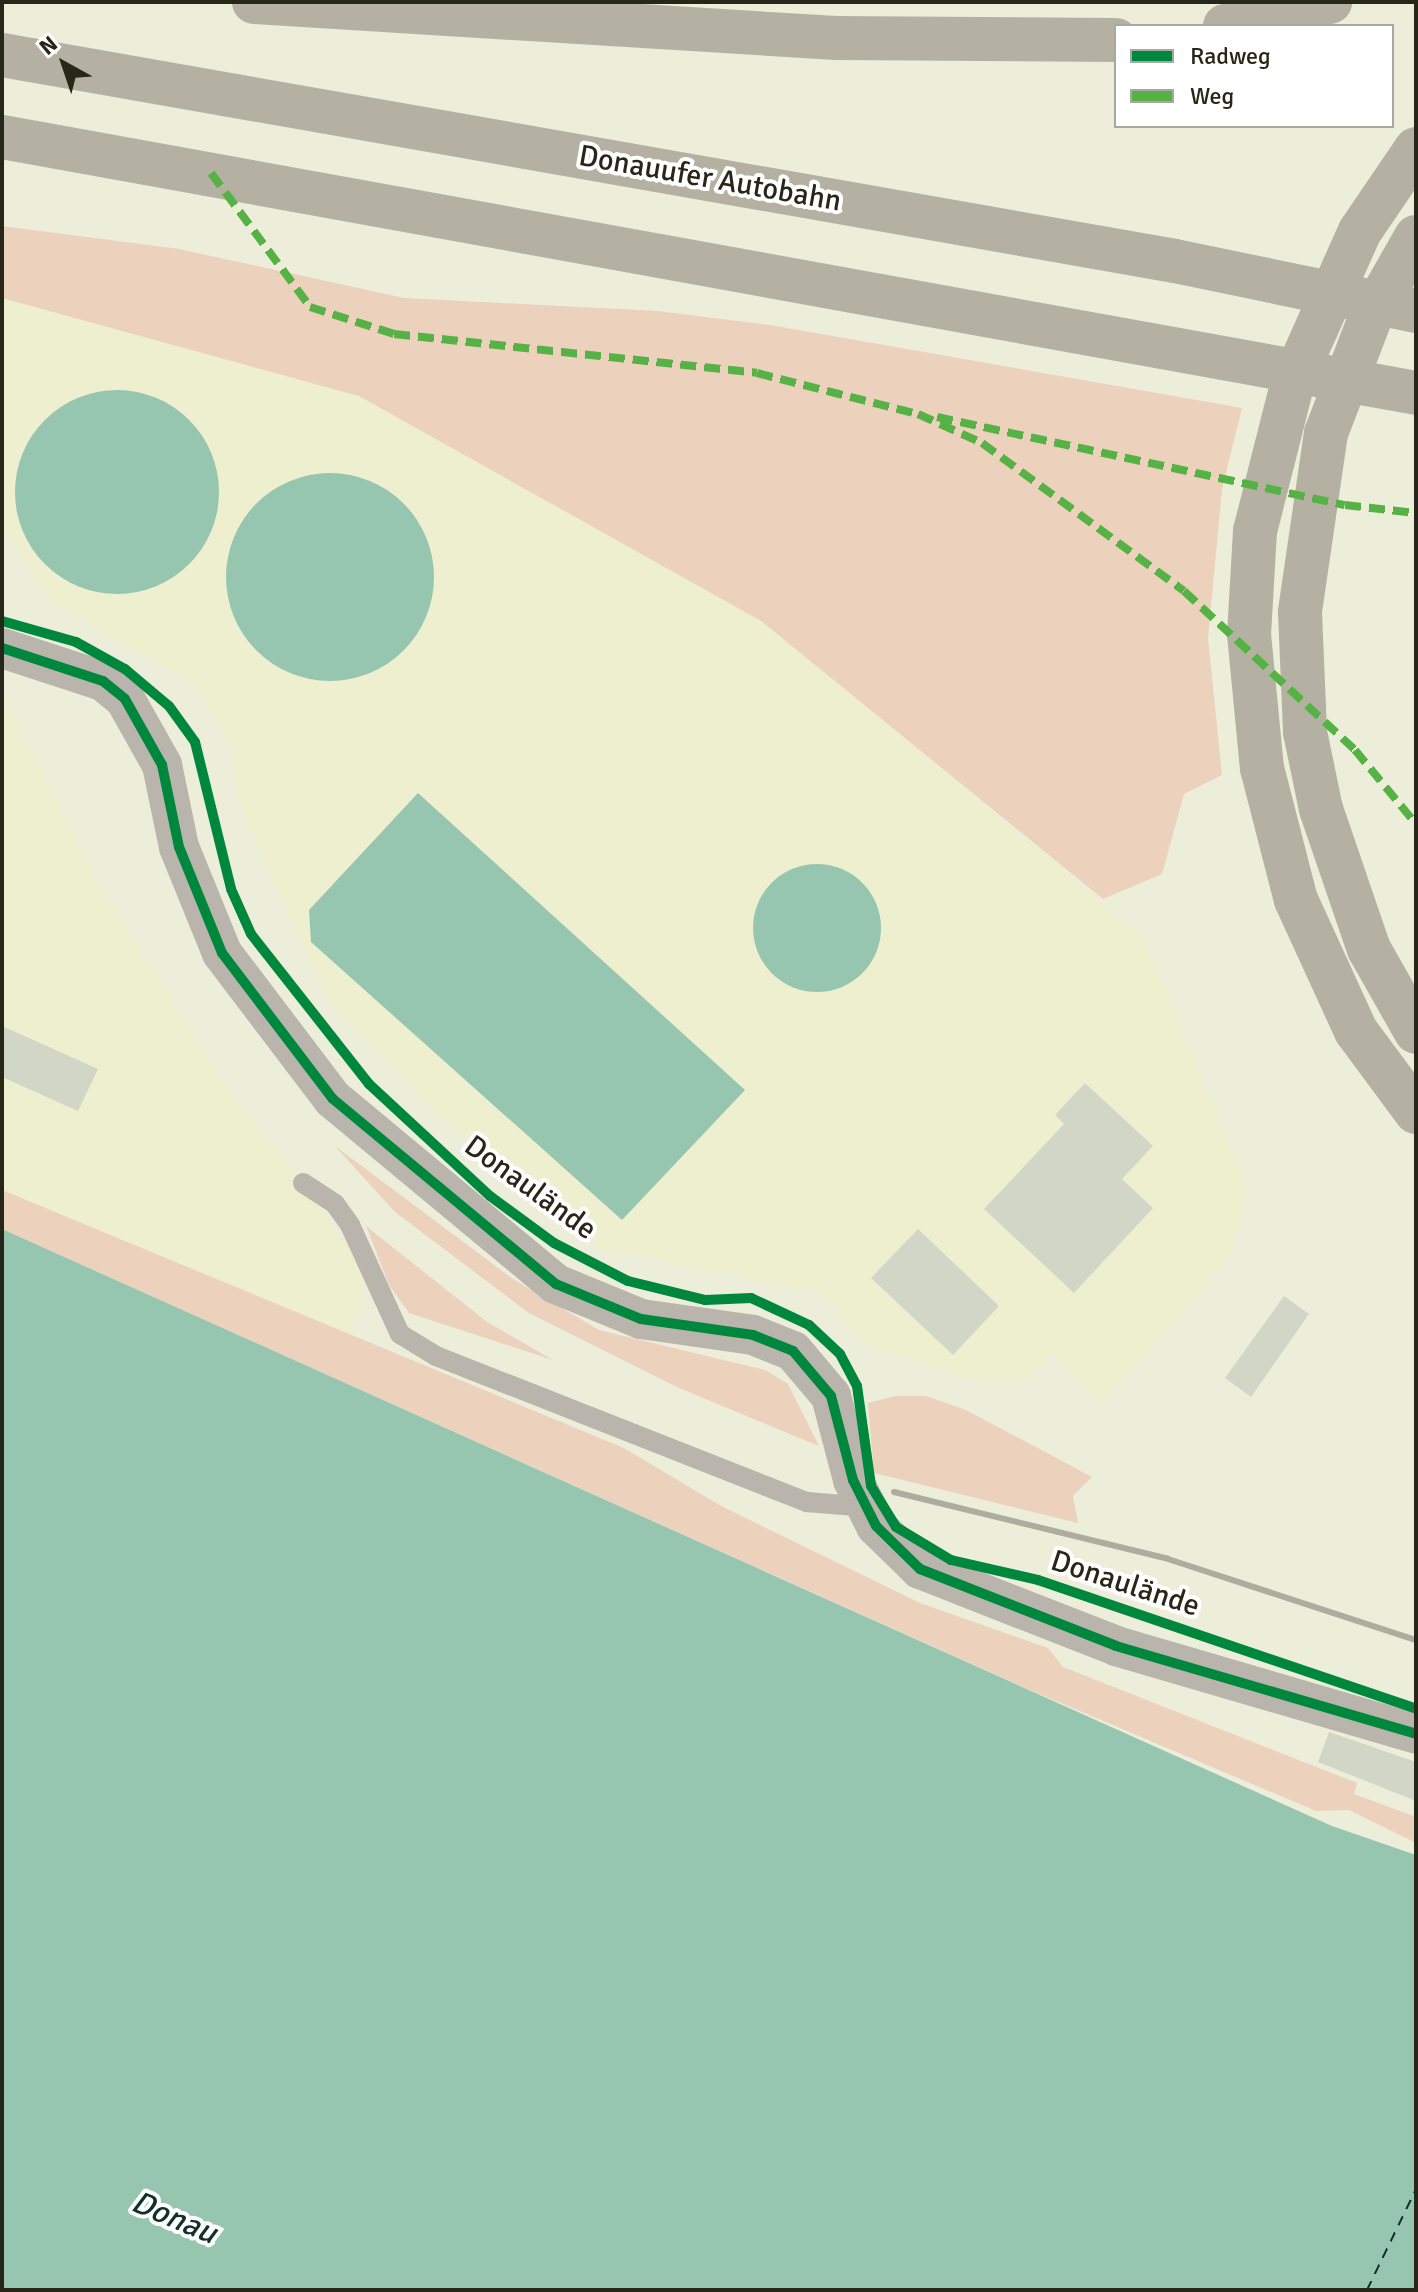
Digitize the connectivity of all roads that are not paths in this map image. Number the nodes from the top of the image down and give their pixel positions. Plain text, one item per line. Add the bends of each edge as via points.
1 (254, 2) edge
2 (1330, 2) edge
3 (1234, 24) edge
4 (1114, 40) edge
5 (2, 55) edge
6 (2, 137) edge
7 (1416, 150) edge
8 (1416, 237) edge
9 (1416, 311) edge
10 (1416, 393) edge
11 (2, 648) edge
12 (1416, 1032) edge
13 (1416, 1112) edge
14 (303, 1183) dead end
15 (867, 1507) junction
16 (1416, 1734) edge

1 - 4 highway via 866,39
2 - 3 highway
5 - 9 highway, Donauufer Autobahn via 1175,261
6 - 10 highway
7 - 13 highway via 1330,288 1265,477 1249,634 1271,813 1332,986
8 - 12 highway via 1344,379 1326,433 1304,554 1305,732 1332,848 1369,949
11 - 15 street, Donaulände via 103,681 125,699 162,765 179,847 222,953 333,1099 556,1284 641,1319 753,1335 793,1351 831,1396
14 - 15 lane via 335,1204 350,1225 400,1334 436,1356 793,1497
15 - 16 street, Donaulände via 895,1549 920,1569 978,1595 1116,1646

